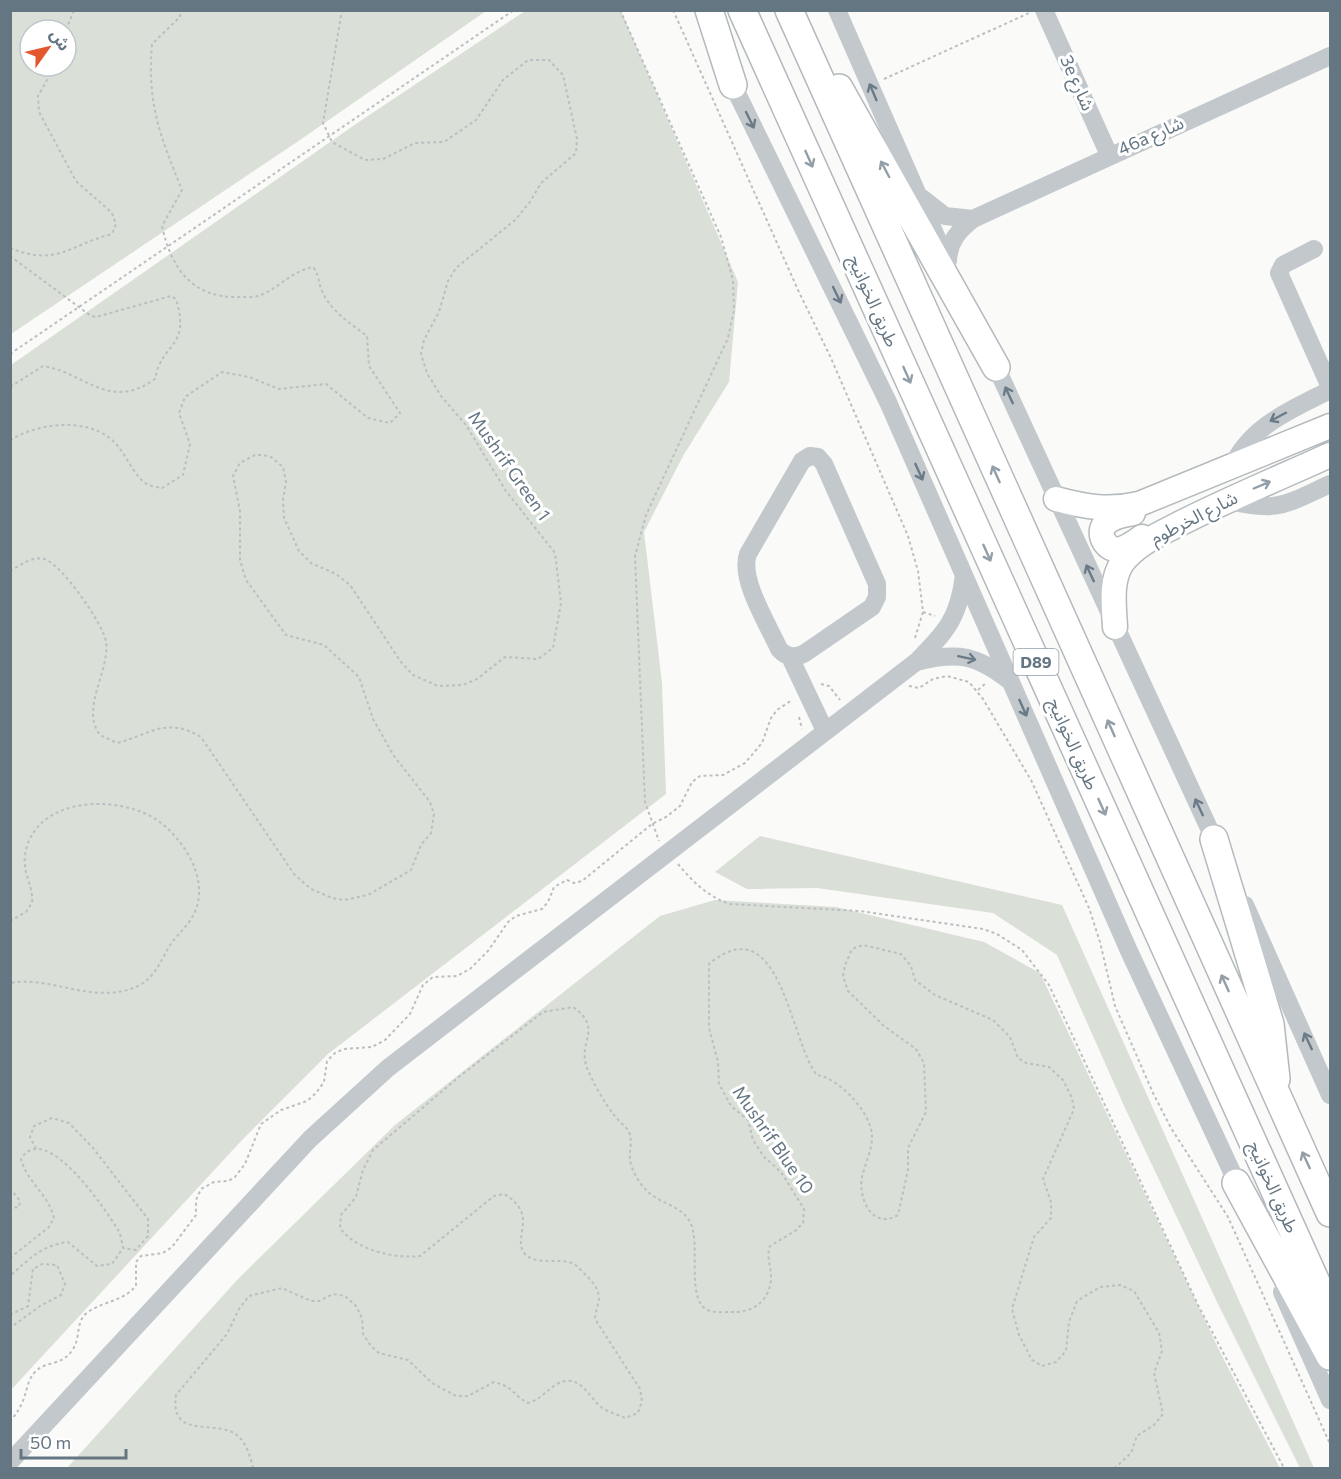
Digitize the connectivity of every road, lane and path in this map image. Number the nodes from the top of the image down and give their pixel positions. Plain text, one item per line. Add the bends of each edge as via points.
1 (181, 10) edge
2 (342, 10) edge
3 (514, 10) edge
4 (620, 10) edge
5 (673, 10) edge
6 (699, 10) edge
7 (708, 10) edge
8 (742, 10) edge
9 (789, 10) edge
10 (837, 10) edge
11 (1034, 10) edge
12 (1044, 10) edge
13 (1330, 57) edge
14 (815, 68) junction
15 (48, 78) edge
16 (870, 85) junction
17 (733, 86) junction
18 (328, 137) junction
19 (1109, 155) junction
20 (915, 190) junction
21 (973, 219) junction
22 (10, 248) edge
23 (166, 248) junction
24 (1314, 249) dead end
25 (10, 256) edge
26 (948, 261) junction
27 (81, 306) junction
28 (10, 354) edge
29 (996, 367) junction
30 (10, 387) edge
31 (1330, 388) edge
32 (1330, 426) edge
33 (10, 440) edge
34 (1330, 455) edge
35 (1231, 468) junction
36 (1330, 484) edge
37 (1163, 496) junction
38 (1056, 499) junction
39 (1226, 500) junction
40 (1173, 528) junction
41 (10, 571) edge
42 (964, 574) junction
43 (1115, 627) junction
44 (913, 654) junction
45 (790, 657) junction
46 (899, 675) junction
47 (1012, 682) junction
48 (807, 691) junction
49 (848, 697) dead end
50 (825, 731) junction
51 (652, 824) junction
52 (1214, 839) junction
53 (667, 852) junction
54 (10, 921) edge
55 (10, 983) edge
56 (1276, 1095) junction
57 (1330, 1095) edge
58 (36, 1149) junction
59 (1236, 1183) junction
60 (10, 1188) edge
61 (10, 1208) edge
62 (1330, 1213) edge
63 (123, 1248) junction
64 (10, 1258) edge
65 (10, 1276) edge
66 (1330, 1313) edge
67 (10, 1315) edge
68 (10, 1328) edge
69 (1330, 1356) edge
70 (1330, 1400) edge
71 (10, 1422) edge
72 (1330, 1444) edge
73 (10, 1462) edge
74 (253, 1468) edge
75 (1114, 1468) edge
76 (1284, 1468) edge

1 - 23 path via 180,17 152,44 149,77 159,133 182,190 162,226
2 - 18 path via 324,115
3 - 18 path
4 - 51 path via 721,237 731,265 734,295 728,338 646,515 636,549 634,585 645,802
5 - 44 path via 831,356 908,536 918,571 923,612
6 - 17 street
7 - 17 highway
8 -> 66 highway, طريق الخوانيج / D89
9 - 14 highway, D89
10 - 16 street
11 - 16 path
12 - 19 street, 3e شارع
13 - 19 street, 46a شارع
29 -> 14 highway via 847,99
56 -> 14 highway, D89
15 - 22 path via 38,96 39,112 76,181 112,213 116,224 112,234 59,256 30,256
20 -> 16 street
17 -> 42 street via 867,357
18 - 23 path
18 - 41 path, Mushrif Green 1 via 337,146 371,161 415,143 444,142 476,120 509,72 535,58 549,60 563,75 578,147 571,159 541,183 521,214 456,268 421,354 441,396 466,425 506,491 555,553 561,614 556,642 549,653 538,659 505,657 463,685 438,686 421,680 402,662 350,585 298,551 284,518 286,475 278,461 255,455 240,463 233,476 240,520 240,560 246,580 286,635 324,645 359,677 372,719 394,756 430,802 433,827 411,870 368,895 344,900 322,894 294,874 201,737 187,730 162,727 117,743 105,739 96,730 93,718 106,649 101,626 51,562 30,560
19 - 21 street, 46a شارع
20 - 21 street via 945,216
20 - 26 street
21 - 26 street, 46a شارع via 955,236
23 - 27 path
23 - 33 path via 186,280 217,298 259,297 302,269 313,267 320,275 322,292 335,310 367,336 369,366 400,413 390,423 368,418 326,384 279,389 249,376 222,372 185,397 179,413 190,444 183,475 162,488 145,484 107,436 75,425 52,425 23,432
24 - 31 street via 1283,265 1279,273
25 - 27 path
26 - 29 street
27 - 28 path
27 - 30 path via 96,317 171,296 176,299 179,339 158,365 156,379 128,392 91,387 43,366
38 -> 29 street
31 -> 35 street via 1255,432
32 - 35 main road, شارع الخرطوم
39 -> 34 main road, شارع الخرطوم
35 - 37 main road, شارع الخرطوم
36 - 39 street via 1274,507 1257,508
37 - 38 main road, شارع الخرطوم via 1116,509 1096,509
37 - 40 main road via 1144,510 1106,522 1103,540 1111,549 1123,549 1155,530
43 -> 38 street
39 - 40 main road, شارع الخرطوم
40 - 43 main road, شارع الخرطوم via 1155,536 1122,563 1114,586
42 - 44 street via 960,603 952,622
42 - 47 street
52 -> 43 street
44 - 46 street
44 -> 47 street via 963,656 989,666
45 - 45 street via 805,653 872,607 877,597 876,584 824,464 814,456 802,461 748,554 745,566 779,648
45 - 48 street
46 - 50 street
46 - 72 path via 907,685 919,688 940,677 969,682 984,699 1031,780 1089,908 1115,1006 1152,1093 1228,1217
47 -> 59 street
48 - 49 path via 822,683 840,700
48 - 50 street
48 - 51 path via 777,710 762,743 745,763 723,775 700,776 692,782 680,806
50 - 53 street
51 - 53 path
51 - 71 path via 582,881 567,880 554,886 542,909 508,922 488,951 464,973 433,977 423,985 410,1014 385,1040 372,1047 335,1053 327,1061 324,1082 316,1093 261,1124 245,1164 235,1177 201,1189 196,1215 172,1247 164,1253 141,1256 136,1262 136,1286 126,1297 88,1312 78,1325 78,1340 65,1359 35,1372
52 - 56 highway via 1270,1024
57 -> 52 street
53 - 73 street via 335,1114
53 - 76 path via 698,886 730,904 860,911 969,926 1004,938 1032,960 1048,985 1198,1305
54 - 55 path via 26,912 32,903 24,866 30,840 49,818 75,805 95,803 136,811 156,820 190,858 198,879 198,902 193,917 141,985 91,993 27,981
62 -> 56 highway, D89
58 - 63 path via 58,1155 74,1172 120,1233
58 - 63 path via 30,1137 34,1126 52,1118 69,1123 93,1148 148,1219 148,1236 136,1250
58 - 64 path via 25,1153 21,1160 23,1168 51,1205 54,1218 49,1227
59 - 69 highway
59 - 70 street
60 - 61 path via 20,1201 19,1207
63 - 65 path via 112,1264 97,1266 68,1242 52,1244
67 - 68 path via 28,1306 33,1269 42,1264 57,1265 65,1284 62,1295
74 - 75 path, Mushrif Blue 10 via 240,1437 225,1429 189,1425 179,1416 176,1395 227,1334 238,1309 249,1296 282,1288 311,1301 333,1294 345,1296 362,1318 363,1334 371,1346 379,1353 408,1360 432,1383 456,1396 468,1395 494,1382 510,1386 528,1403 570,1381 583,1386 602,1408 626,1418 638,1413 640,1389 595,1319 599,1299 596,1286 576,1265 562,1260 532,1259 524,1254 520,1244 524,1218 515,1201 504,1194 494,1196 420,1256 381,1253 348,1239 340,1228 341,1215 356,1197 373,1150 543,1012 573,1007 586,1016 590,1028 586,1066 629,1132 630,1160 637,1178 648,1192 681,1210 690,1222 696,1296 702,1306 711,1311 740,1312 759,1305 768,1295 770,1246 803,1223 804,1209 781,1172 764,1157 747,1120 731,1106 719,1084 708,999 710,964 722,954 756,952 768,963 798,1025 811,1068 817,1075 827,1076 857,1103 872,1134 862,1180 871,1214 888,1221 898,1215 908,1170 908,1148 926,1112 927,1078 916,1048 884,1026 848,991 843,976 845,964 852,949 863,945 901,954 911,966 915,980 935,995 993,1020 1010,1037 1018,1058 1049,1067 1063,1080 1072,1098 1074,1109 1043,1179 1051,1202 1051,1218 1034,1237 1012,1308 1019,1335 1032,1360 1042,1366 1056,1362 1066,1351 1069,1322 1077,1301 1100,1287 1120,1284 1134,1291 1159,1333 1162,1351 1154,1373 1163,1414 1137,1436 1131,1453

